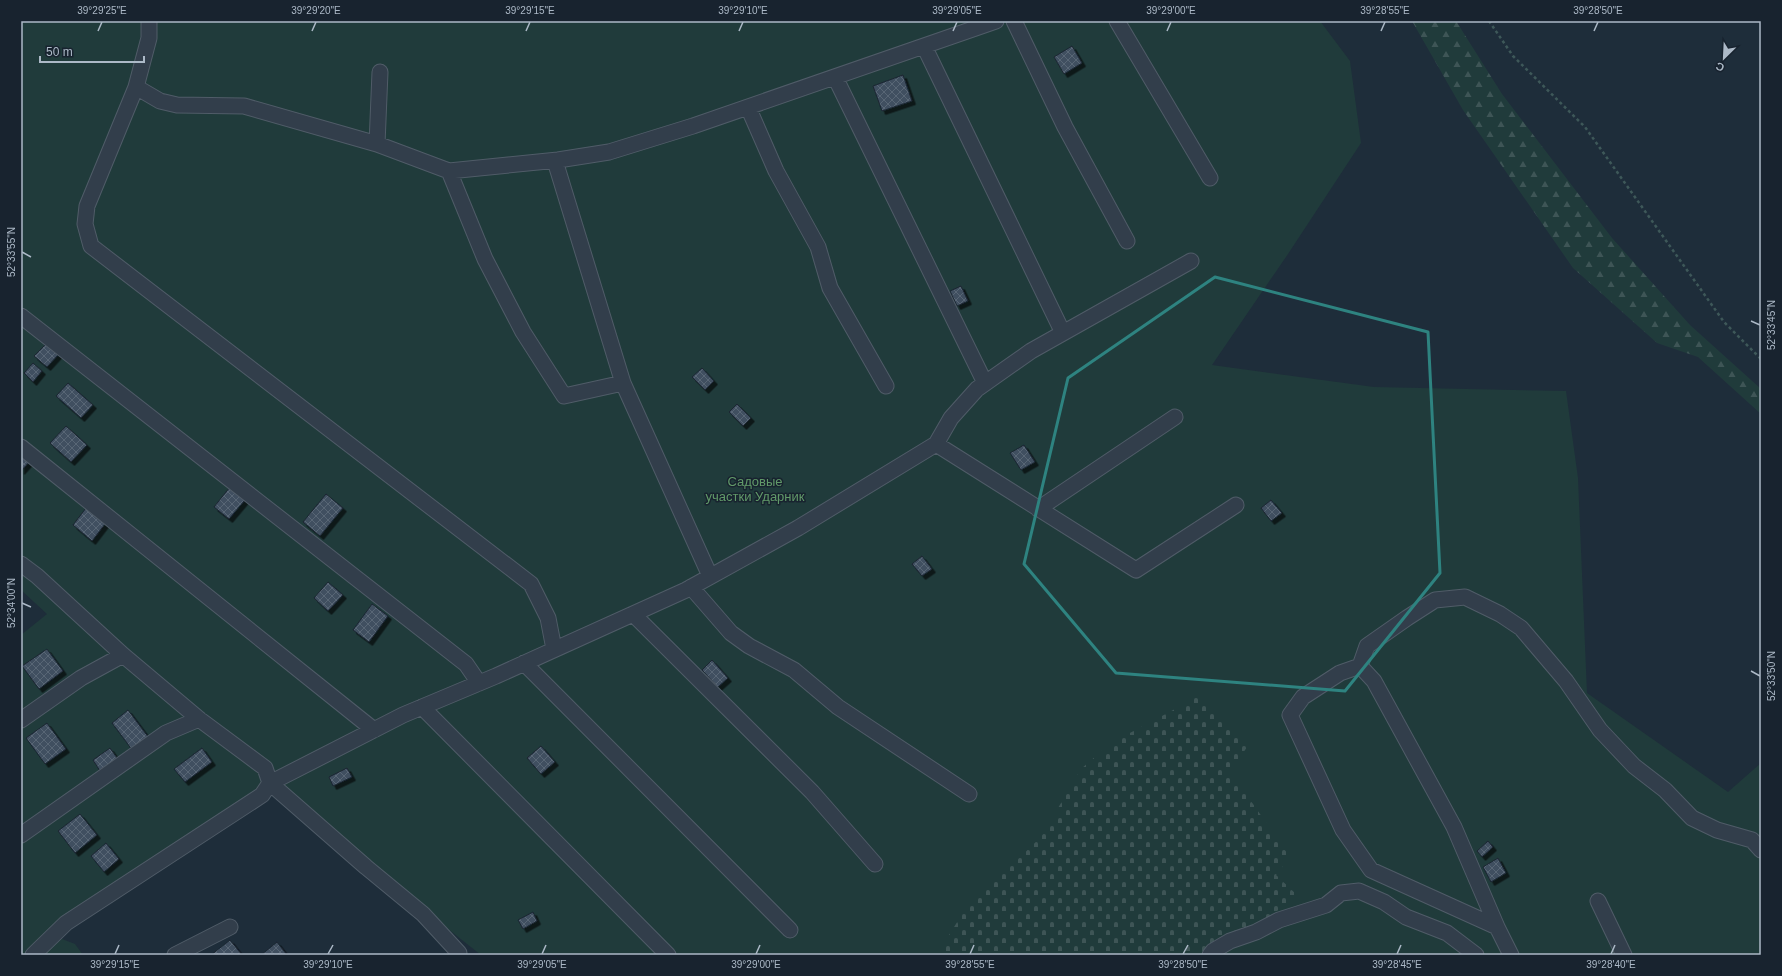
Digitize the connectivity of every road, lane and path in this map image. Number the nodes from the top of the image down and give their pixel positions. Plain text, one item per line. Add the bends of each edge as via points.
1 (149, 21) edge
2 (996, 21) edge
3 (1014, 21) edge
4 (1117, 21) edge
5 (1489, 21) edge
6 (924, 46) junction
7 (380, 72) dead end
8 (835, 77) junction
9 (136, 87) junction
10 (748, 107) junction
11 (377, 144) junction
12 (555, 161) junction
13 (449, 171) junction
14 (1210, 178) dead end
15 (1127, 241) dead end
16 (1191, 262) dead end
17 (21, 316) edge
18 (1063, 333) junction
19 (1761, 359) edge
20 (623, 383) junction
21 (985, 383) junction
22 (886, 386) dead end
23 (1175, 417) dead end
24 (936, 444) junction
25 (21, 446) edge
26 (1236, 505) dead end
27 (1038, 509) junction
28 (21, 564) edge
29 (710, 576) junction
30 (691, 587) junction
31 (634, 614) junction
32 (554, 649) junction
33 (123, 656) junction
34 (524, 664) junction
35 (1360, 666) junction
36 (479, 683) junction
37 (422, 707) junction
38 (199, 719) junction
39 (21, 720) edge
40 (374, 730) junction
41 (270, 783) junction
42 (969, 794) dead end
43 (21, 835) edge
44 (1761, 850) edge
45 (875, 864) dead end
46 (1598, 901) dead end
47 (230, 927) dead end
48 (1497, 927) junction
49 (790, 930) dead end
50 (459, 953) dead end
51 (33, 955) edge
52 (175, 955) edge
53 (668, 955) edge
54 (1210, 955) edge
55 (1476, 955) edge
56 (1511, 955) edge
57 (1624, 955) edge

1 - 9 lane via 149,38
2 - 6 lane
3 - 15 lane via 1065,127
4 - 14 lane
5 - 19 path via 1513,56 1584,127 1724,322
6 - 8 lane
6 - 18 lane
7 - 11 lane
8 - 10 lane
8 - 21 lane
9 - 11 lane via 160,101 177,105 244,106
9 - 32 lane via 87,206 85,224 91,246 531,584 548,618
10 - 12 lane via 609,152
10 - 22 lane via 776,171 818,247 830,288
11 - 13 lane
12 - 13 lane
12 - 20 lane
13 - 20 lane via 485,259 523,332 564,396
16 - 18 lane
17 - 36 lane via 466,664
18 - 21 lane via 1031,351
20 - 29 lane
21 - 24 lane via 951,418
23 - 27 lane
24 - 27 lane
24 - 29 lane via 798,528
25 - 40 lane
26 - 27 lane via 1136,570
28 - 33 lane
29 - 30 lane
30 - 31 lane
30 - 42 lane via 731,633 748,646 794,670 838,707
31 - 32 lane
31 - 45 lane via 812,792
32 - 34 lane
33 - 38 lane
33 - 39 lane via 81,678
34 - 36 lane
34 - 49 lane
35 - 44 lane via 1367,646 1407,618 1435,600 1465,597 1500,614 1521,628 1566,681 1600,730 1634,766 1665,790 1692,818 1717,830 1752,840
35 - 48 lane via 1374,681 1454,827
35 - 48 lane via 1340,673 1303,696 1290,716 1343,830 1372,870
36 - 37 lane
37 - 40 lane
37 - 53 lane
38 - 41 lane via 265,768
38 - 43 lane via 166,733
40 - 41 lane
41 - 50 lane via 423,914
41 - 51 lane via 262,795 66,923
46 - 57 lane
47 - 52 lane
48 - 56 lane
54 - 55 lane via 1230,941 1279,920 1326,905 1341,893 1359,891 1384,902 1406,916 1447,932

